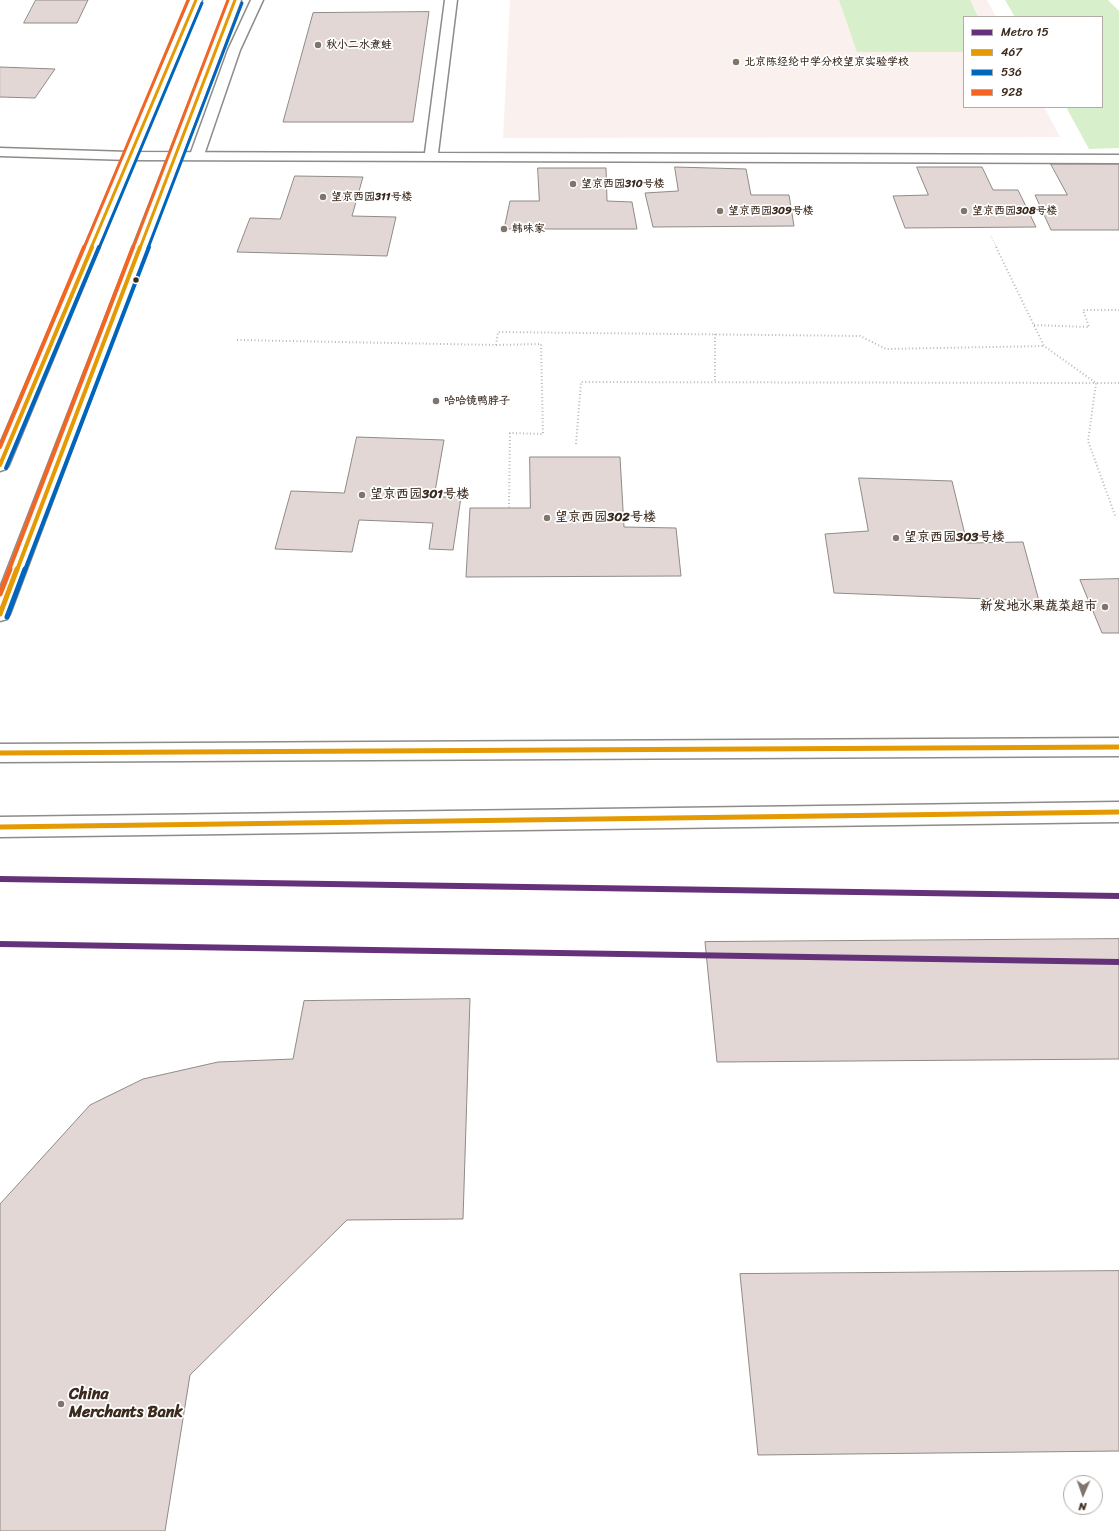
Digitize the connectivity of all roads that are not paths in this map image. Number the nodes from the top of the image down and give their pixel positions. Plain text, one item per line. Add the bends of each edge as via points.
1 (196, 0) edge
2 (235, 0) edge
3 (257, 0) edge
4 (451, 0) edge
5 (0, 152) edge
6 (175, 155) junction
7 (198, 155) junction
8 (129, 156) junction
9 (431, 157) junction
10 (1119, 159) edge
11 (0, 465) edge
12 (0, 614) edge
13 (1119, 747) edge
14 (0, 753) edge
15 (1119, 812) edge
16 (0, 827) edge

1 - 8 street
2 - 6 street
3 - 7 street via 234,50
4 - 9 street
5 - 8 street
6 - 7 street
6 - 8 street
6 - 12 street
7 - 9 street
8 - 11 street
9 - 10 street
13 - 14 street
15 - 16 street

